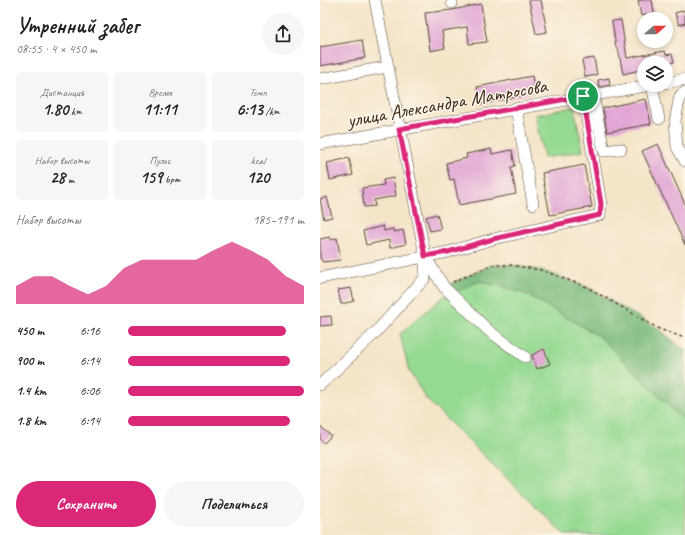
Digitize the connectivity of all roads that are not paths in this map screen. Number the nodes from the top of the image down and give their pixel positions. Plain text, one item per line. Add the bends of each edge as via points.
1 (375, 0) edge
2 (387, 67) junction
3 (320, 79) edge
4 (685, 79) edge
5 (673, 81) edge
6 (637, 88) edge
7 (653, 92) edge
8 (685, 92) edge
9 (588, 96) junction
10 (516, 108) junction
11 (659, 119) dead end
12 (399, 129) junction
13 (320, 144) edge
14 (621, 148) dead end
15 (685, 160) edge
16 (533, 204) dead end
17 (425, 256) junction
18 (320, 278) edge
19 (524, 357) dead end
20 (320, 385) edge

1 - 2 street
2 - 3 street
2 - 12 street
4 - 5 street
6 - 9 street, улица Александра Матросова
7 - 11 street
8 - 15 street via 680,96 675,121 677,147
9 - 10 street, улица Александра Матросова
9 - 14 street via 604,151
9 - 17 street via 601,204 600,215
10 - 12 street, улица Александра Матросова
10 - 16 street
12 - 13 street, улица Александра Матросова
12 - 17 street
17 - 18 street
17 - 19 street via 444,287 489,331
17 - 20 street via 425,278 375,333

